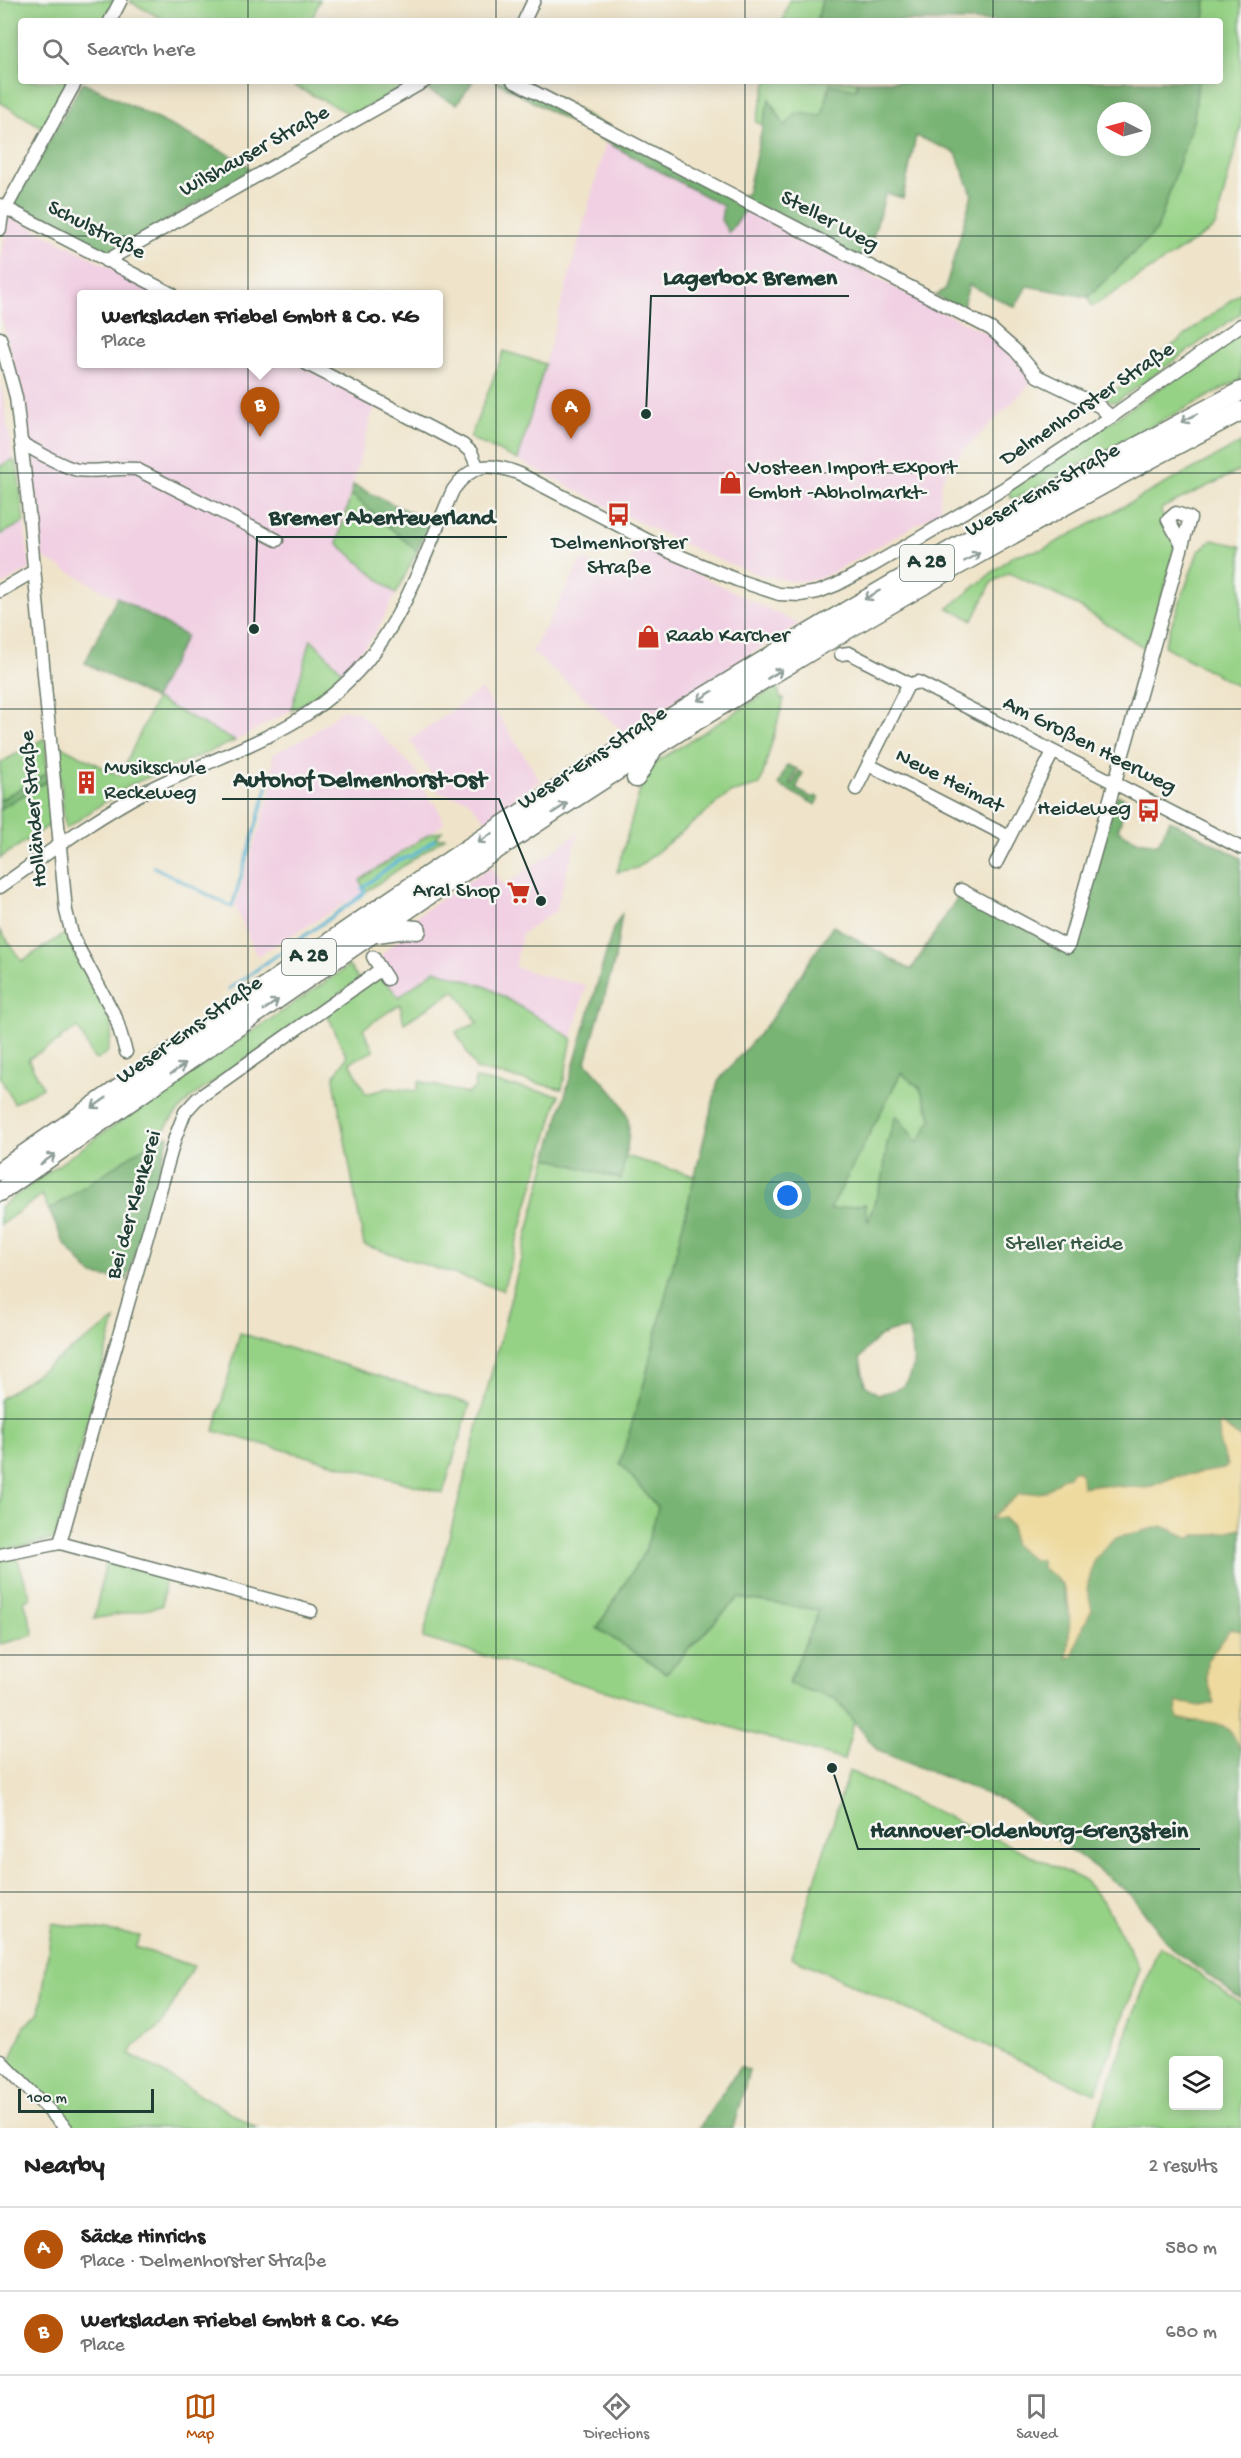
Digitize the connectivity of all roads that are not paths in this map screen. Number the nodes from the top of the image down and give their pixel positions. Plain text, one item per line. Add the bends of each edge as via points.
1 (121, 0) edge
2 (534, 0) edge
3 (112, 18) edge
4 (525, 18) edge
5 (74, 84) edge
6 (420, 84) edge
7 (519, 84) edge
8 (3, 207) edge
9 (0, 230) edge
10 (106, 261) junction
11 (164, 290) edge
12 (1241, 325) edge
13 (0, 338) edge
14 (317, 368) edge
15 (1241, 391) edge
16 (1241, 411) edge
17 (1112, 417) junction
18 (21, 443) junction
19 (478, 468) junction
20 (277, 540) dead end
21 (1182, 545) dead end
22 (34, 571) junction
23 (0, 591) edge
24 (841, 654) dead end
25 (913, 684) junction
26 (653, 748) junction
27 (1053, 752) junction
28 (868, 765) junction
29 (636, 778) dead end
30 (1116, 784) junction
31 (856, 789) dead end
32 (1010, 837) junction
33 (60, 845) junction
34 (1241, 848) edge
35 (996, 863) dead end
36 (0, 887) edge
37 (961, 890) dead end
38 (417, 930) dead end
39 (372, 934) junction
40 (373, 957) dead end
41 (126, 1052) dead end
42 (0, 1172) edge
43 (0, 1192) edge
44 (60, 1543) junction
45 (0, 1555) edge
46 (311, 1611) dead end
47 (0, 2060) edge
48 (66, 2128) edge

1 - 3 street
2 - 4 street
5 - 8 street
6 - 10 street, Wilshauser Straße
7 - 17 street, Steller Weg via 991,329 1037,376 1099,406
8 - 9 street
8 - 10 street, Schulstraße
10 - 11 street, Schulstraße
12 - 17 street, Delmenhorster Straße
13 - 18 street, Holländer Straße via 16,397
14 - 19 street via 463,445
15 -> 42 highway, Weser-Ems-Straße / A 28 via 938,557 621,748 382,907
26 -> 16 highway, Weser-Ems-Straße / A 28 via 902,597
17 - 19 street, Delmenhorster Straße via 1003,489 872,566 836,585 800,595 779,594 668,551 520,474 492,465
18 - 20 street via 76,470 136,469
18 - 22 street, Holländer Straße
19 - 33 street via 464,475 453,490 399,610 366,662 344,686 289,727 143,793
21 - 30 street
22 - 23 street
22 - 33 street, Holländer Straße
24 - 25 street, Am Großen Heerweg via 849,653
25 - 27 street, Am Großen Heerweg
25 - 28 street, Neue Heimat
26 - 29 highway
39 -> 26 highway, Weser-Ems-Straße / A 28
27 - 30 street, Am Großen Heerweg
27 - 32 street, Neue Heimat
28 - 31 street, Neue Heimat
28 - 32 street, Neue Heimat
30 - 34 street, Am Großen Heerweg
30 - 37 street via 1068,947
32 - 35 street, Neue Heimat
33 - 36 street
33 - 41 street, Holländer Straße via 68,926 116,1018
38 - 39 highway
43 -> 39 highway, Weser-Ems-Straße / A 28
40 - 44 street, Bei der Klenkerei via 384,974 197,1100 185,1112
44 - 45 street
44 - 46 street
47 - 48 street

